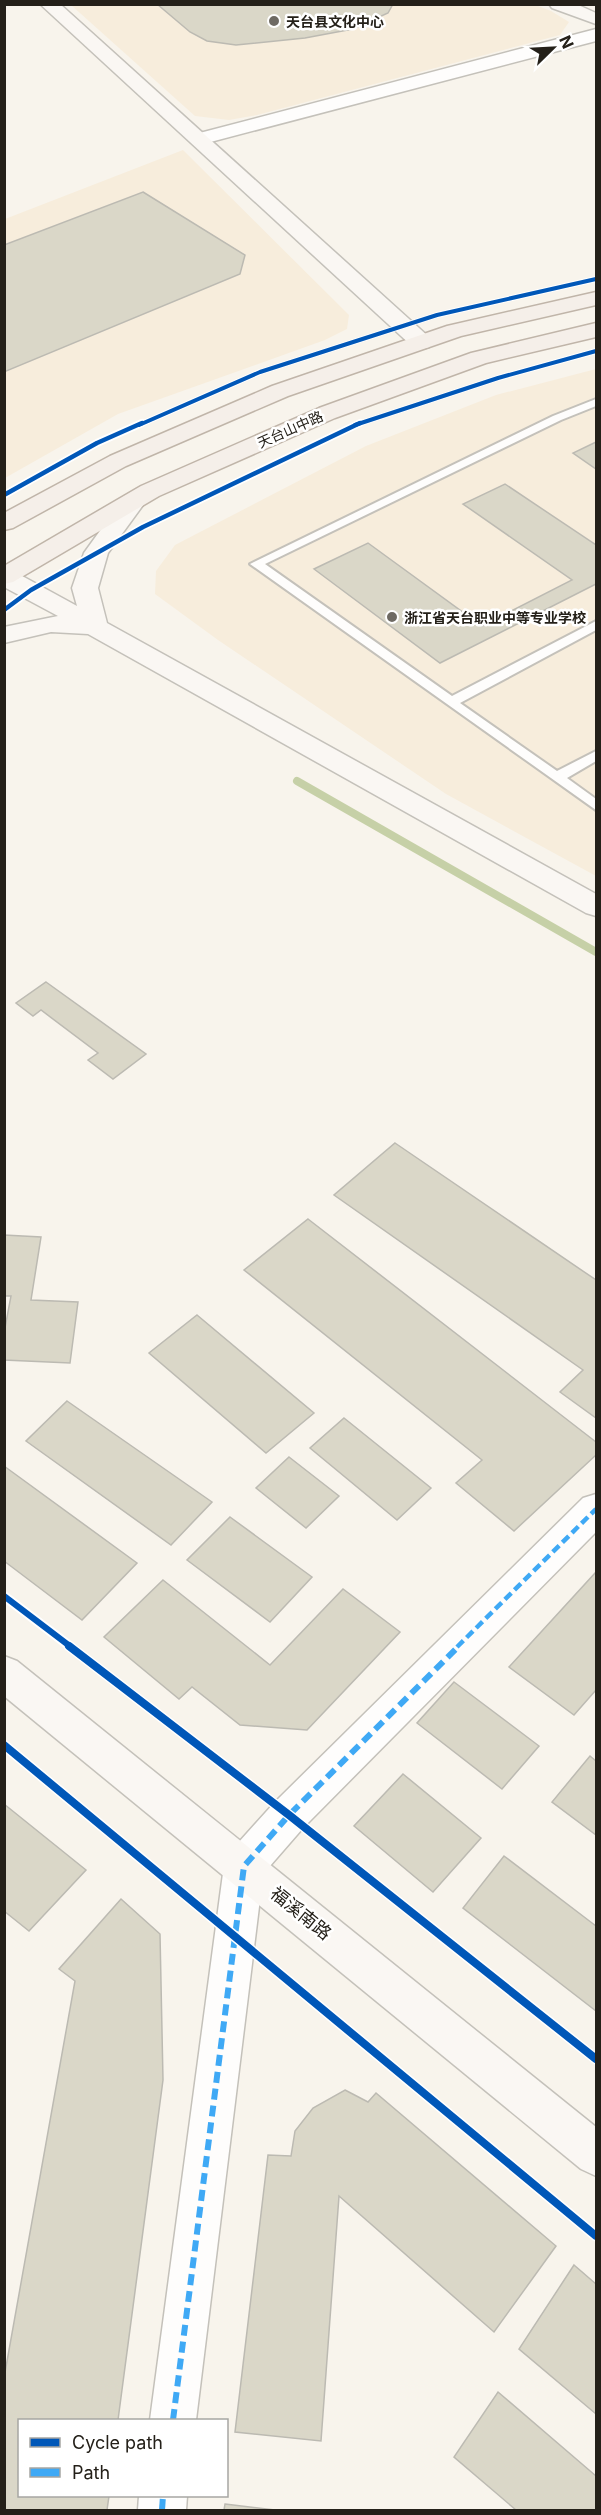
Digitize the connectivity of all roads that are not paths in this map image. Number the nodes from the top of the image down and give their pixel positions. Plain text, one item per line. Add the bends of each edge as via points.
1 (49, 4) edge
2 (558, 4) edge
3 (580, 4) edge
4 (597, 10) edge
5 (597, 19) edge
6 (597, 34) edge
7 (200, 139) junction
8 (597, 299) edge
9 (597, 330) edge
10 (421, 342) junction
11 (597, 402) edge
12 (134, 501) junction
13 (4, 523) edge
14 (5, 577) edge
15 (597, 625) edge
16 (95, 626) junction
17 (4, 634) edge
18 (451, 702) junction
19 (597, 755) edge
20 (557, 777) junction
21 (597, 805) edge
22 (597, 906) edge
23 (597, 1509) edge
24 (4, 1673) edge
25 (244, 1866) junction
26 (597, 2154) edge
27 (173, 2419) edge

1 - 7 street
2 - 5 street
3 - 4 street
6 - 7 street
7 - 10 street
8 - 10 main road
9 - 12 main road, 天台山中路 via 478,358 405,383 327,413
10 - 13 main road via 280,391 194,428 118,461
11 - 18 lane via 256,564
12 - 14 main road, 天台山中路
12 - 16 street via 96,553 85,588
14 - 16 street
15 - 18 lane
16 - 17 street via 51,624
16 - 22 street
18 - 20 lane
19 - 20 lane
20 - 21 lane
23 - 25 street via 289,1815
24 - 25 street, 福溪南路
25 - 26 street, 福溪南路
25 - 27 street

